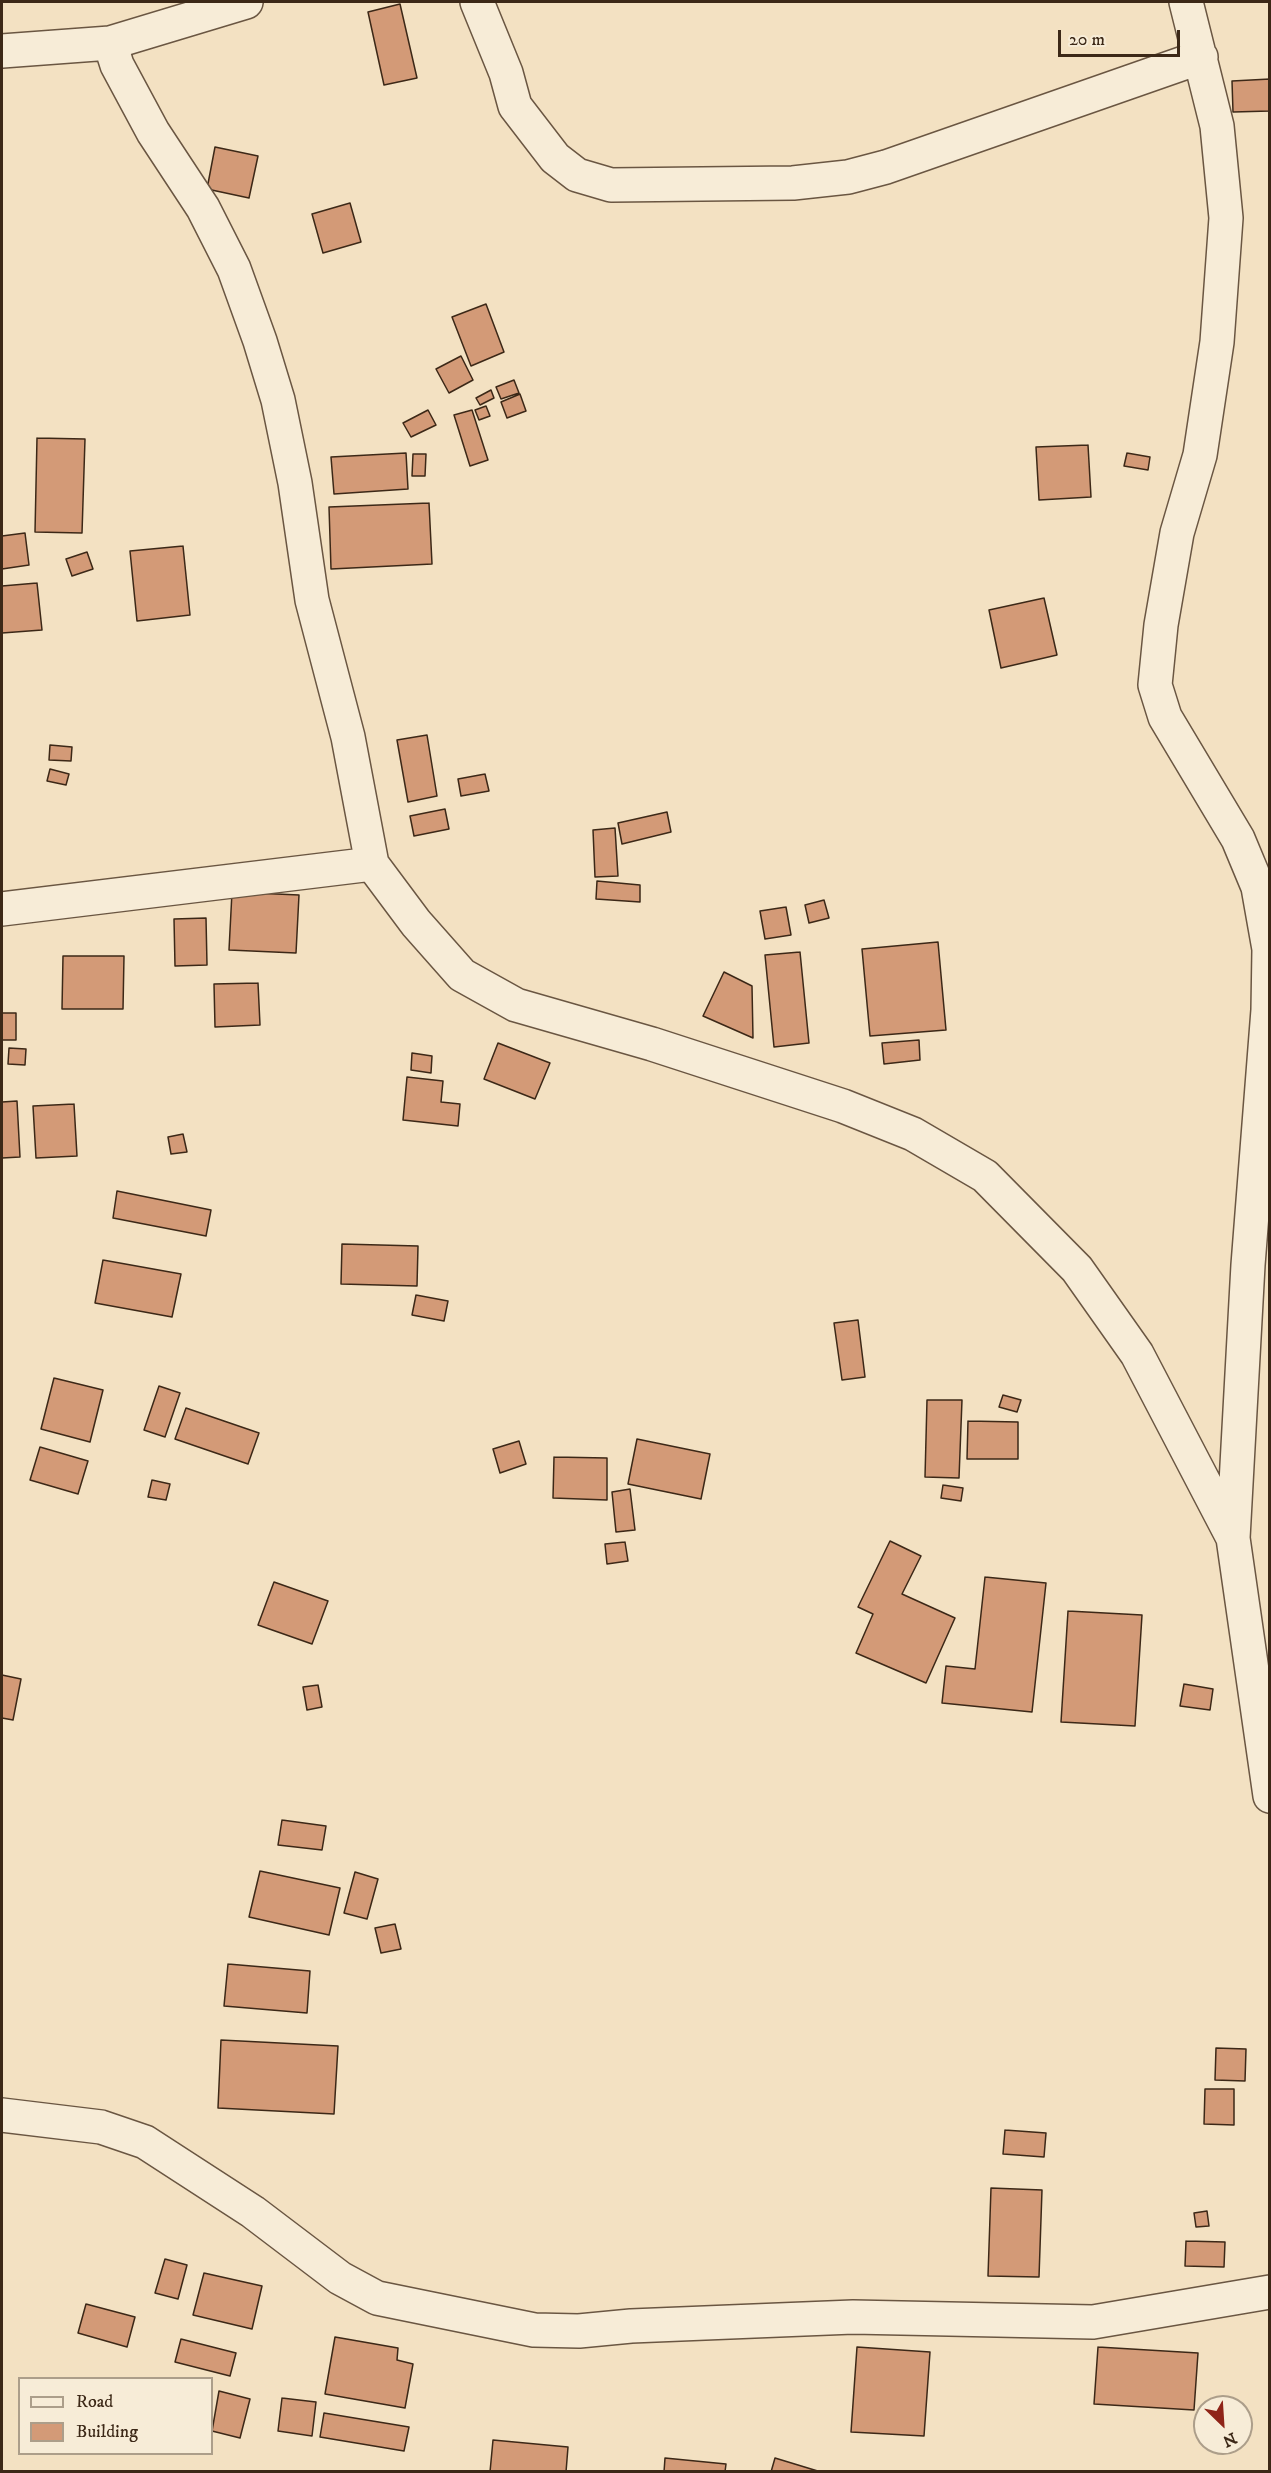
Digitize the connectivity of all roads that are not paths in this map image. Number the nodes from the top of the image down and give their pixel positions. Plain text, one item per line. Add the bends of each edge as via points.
1 (246, 2) edge
2 (477, 2) edge
3 (1186, 2) edge
4 (110, 43) junction
5 (2, 51) edge
6 (1201, 57) junction
7 (372, 864) junction
8 (2, 909) edge
9 (1233, 1538) junction
10 (1269, 1796) edge
11 (2, 2115) edge
12 (1269, 2292) edge

1 - 4 street
2 - 6 street via 515,106 555,158 578,175 610,184 793,183 848,177
3 - 6 street
4 - 5 street
4 - 7 street via 117,65 153,132 203,208 234,269 260,341 278,400 312,600 348,737
6 - 9 street via 1217,126 1226,218 1218,331 1200,455 1173,556 1155,685 1164,717 1238,839 1258,887 1269,949
7 - 8 street
7 - 9 street via 462,975 516,1005 843,1106 913,1134 985,1176 1077,1269 1137,1354
9 - 10 street
11 - 12 street via 100,2127 145,2142 253,2212 340,2278 377,2298 534,2330 853,2317 1093,2322

